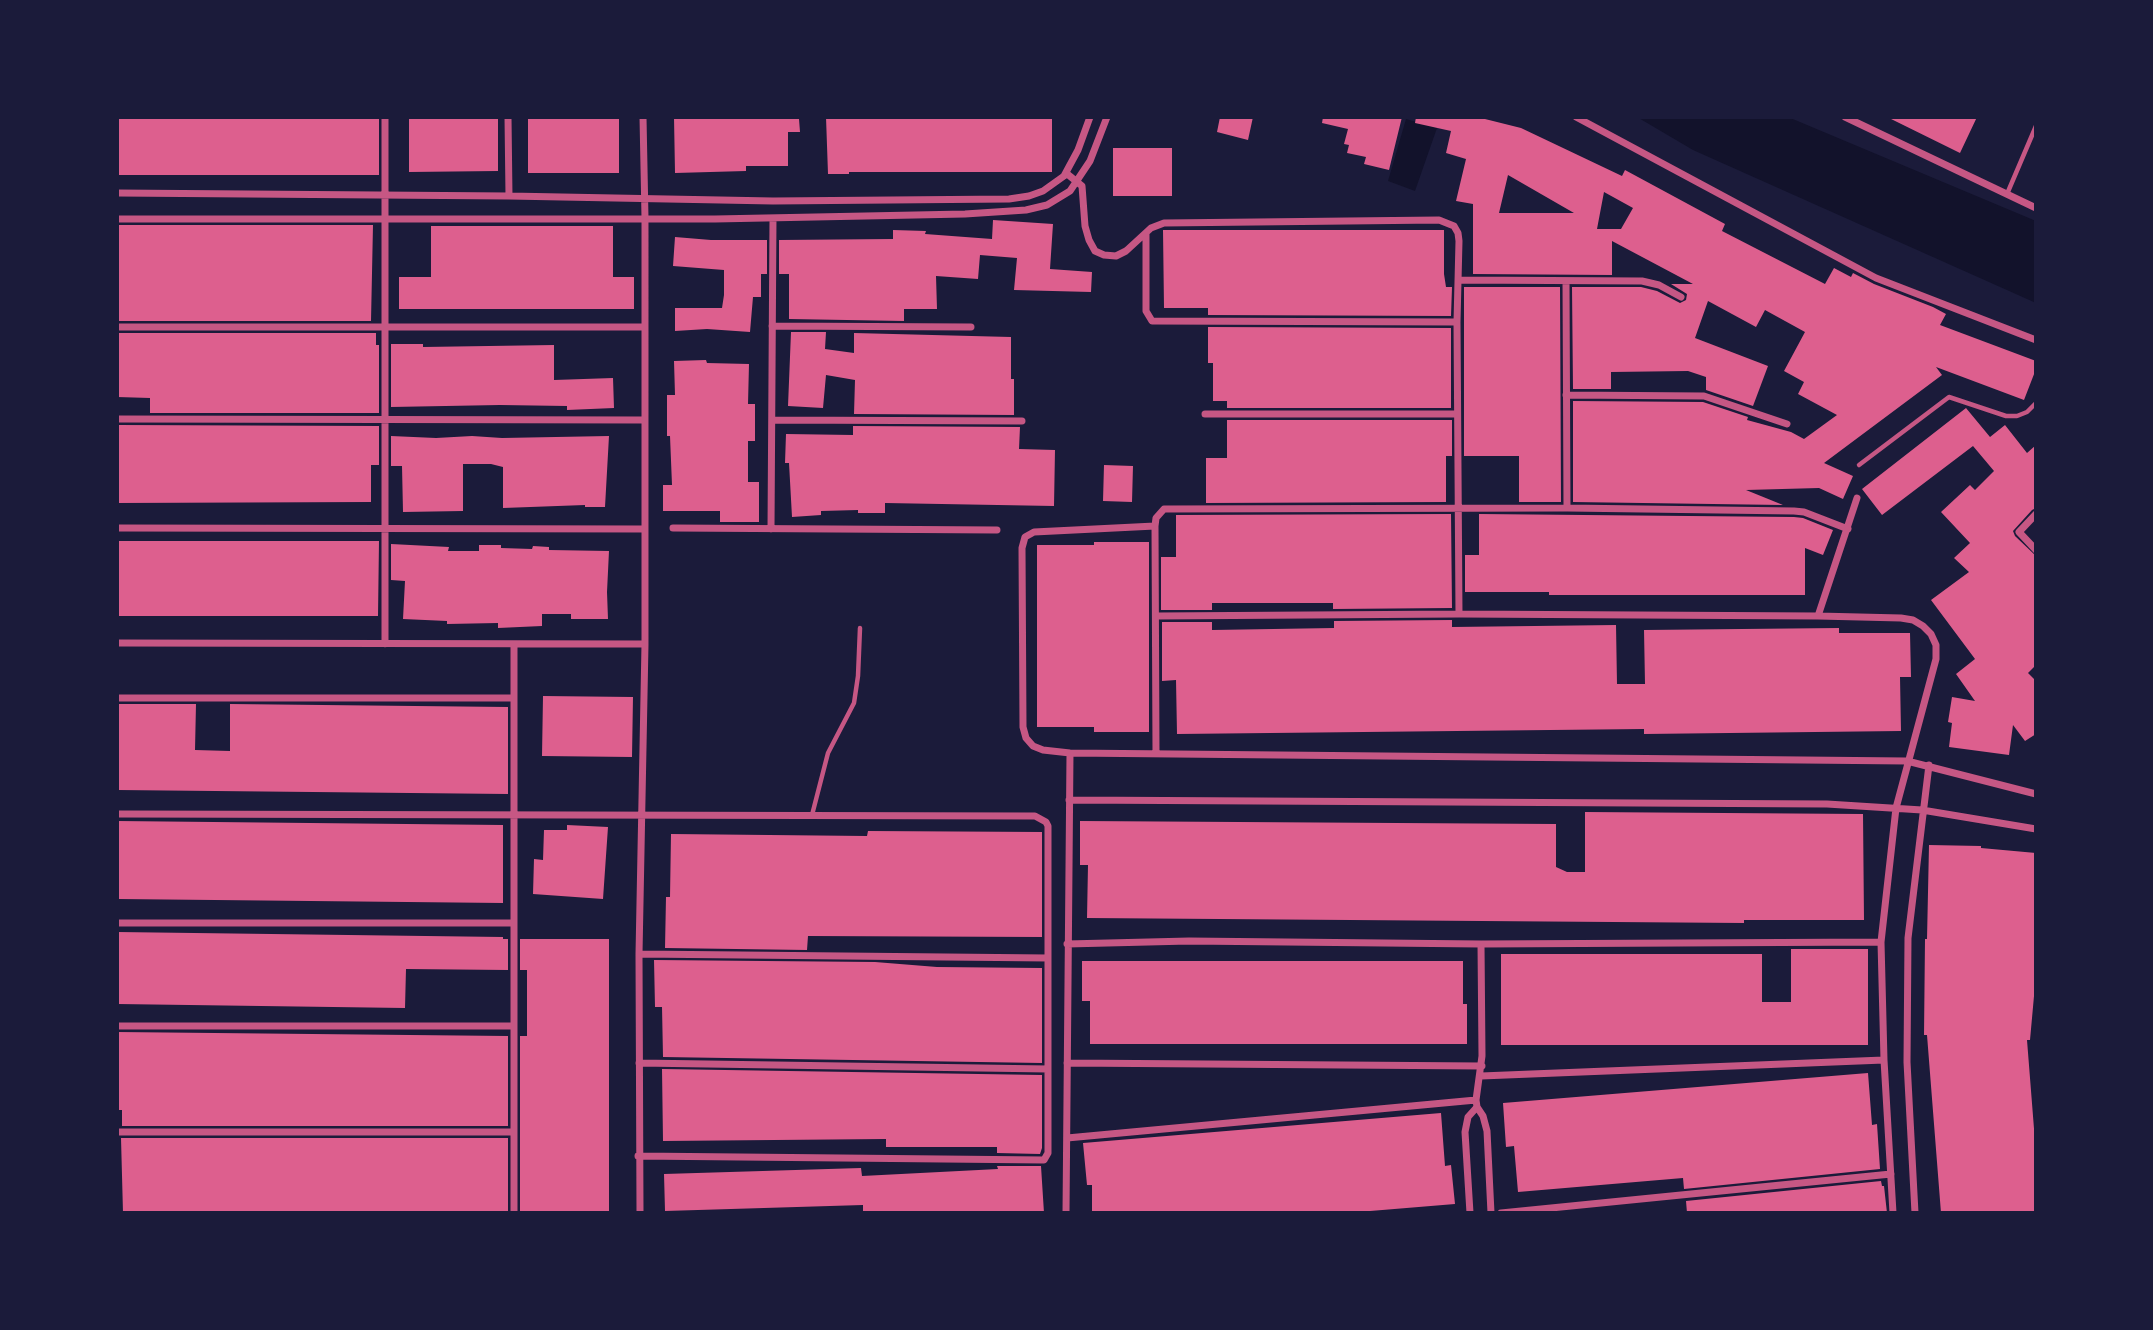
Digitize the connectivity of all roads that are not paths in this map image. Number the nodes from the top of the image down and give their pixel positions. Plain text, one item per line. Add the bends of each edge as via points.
1 (385, 117) edge
2 (508, 117) edge
3 (643, 117) edge
4 (1090, 117) edge
5 (1107, 117) edge
6 (1576, 117) edge
7 (1845, 117) edge
8 (2036, 126) edge
9 (1066, 173) junction
10 (1078, 182) junction
11 (117, 193) edge
12 (384, 194) junction
13 (2007, 194) junction
14 (509, 196) junction
15 (644, 199) junction
16 (2036, 208) edge
17 (645, 218) junction
18 (773, 218) junction
19 (117, 219) edge
20 (384, 219) junction
21 (1146, 233) junction
22 (1458, 280) junction
23 (1566, 281) junction
24 (1681, 297) dead end
25 (1457, 322) junction
26 (772, 326) junction
27 (117, 327) edge
28 (385, 327) junction
29 (645, 327) junction
30 (971, 327) dead end
31 (2036, 340) edge
32 (1566, 395) junction
33 (2036, 403) edge
34 (1205, 414) dead end
35 (1457, 414) junction
36 (117, 419) edge
37 (385, 420) junction
38 (645, 420) junction
39 (772, 420) junction
40 (1022, 421) dead end
41 (1787, 424) dead end
42 (1859, 465) dead end
43 (1857, 498) dead end
44 (1458, 508) junction
45 (1567, 508) junction
46 (2036, 514) edge
47 (1155, 526) junction
48 (117, 528) edge
49 (673, 528) dead end
50 (384, 529) junction
51 (645, 529) junction
52 (771, 529) junction
53 (1847, 529) junction
54 (997, 530) dead end
55 (2036, 550) edge
56 (1459, 614) junction
57 (1157, 616) junction
58 (1818, 616) junction
59 (860, 628) dead end
60 (117, 643) edge
61 (384, 643) junction
62 (514, 644) junction
63 (645, 644) junction
64 (117, 698) edge
65 (514, 698) junction
66 (1070, 753) junction
67 (1156, 753) junction
68 (1907, 761) junction
69 (1929, 765) junction
70 (2036, 794) edge
71 (1069, 800) junction
72 (1896, 808) junction
73 (1922, 810) junction
74 (117, 814) edge
75 (514, 814) junction
76 (643, 814) junction
77 (813, 815) junction
78 (2036, 829) edge
79 (117, 923) edge
80 (514, 923) junction
81 (1881, 942) junction
82 (1067, 944) junction
83 (1481, 944) junction
84 (639, 954) junction
85 (1048, 958) junction
86 (117, 1026) edge
87 (514, 1026) junction
88 (1884, 1060) junction
89 (639, 1063) junction
90 (1067, 1063) junction
91 (1482, 1066) junction
92 (1048, 1069) junction
93 (1481, 1076) junction
94 (1476, 1103) junction
95 (117, 1132) edge
96 (514, 1132) junction
97 (1067, 1138) junction
98 (638, 1156) junction
99 (1891, 1174) junction
100 (514, 1213) edge
101 (640, 1213) edge
102 (1066, 1213) edge
103 (1470, 1213) edge
104 (1491, 1213) edge
105 (1501, 1213) edge
106 (1893, 1213) edge
107 (1915, 1213) edge

1 - 12 street
2 - 14 street
3 - 15 street
4 - 9 street
5 - 10 street
6 - 31 street via 1876,278
7 - 13 street
8 - 13 lane
9 - 10 street
9 - 15 street via 1044,191 1009,199
10 - 18 street via 1062,197 1026,211
10 - 21 street via 1084,192 1084,226 1095,251 1116,256
11 - 12 street
12 - 14 street
12 - 20 street
13 - 16 street
14 - 15 street
15 - 17 street
17 - 18 street
17 - 20 street
17 - 29 street
18 - 26 street
19 - 20 street
20 - 28 street
21 - 22 street via 1164,223 1439,220 1458,233
21 - 25 street via 1146,311 1152,321
22 - 23 street
22 - 25 street
23 - 24 street via 1642,281
23 - 32 street
25 - 35 street
26 - 30 street
26 - 39 street
27 - 28 street
28 - 29 street
28 - 37 street
29 - 38 street
32 - 41 street via 1704,396
32 - 45 street
33 - 42 lane via 2027,412 2006,416 1949,397
34 - 35 street
35 - 44 street
36 - 37 street
37 - 38 street
37 - 50 street
38 - 51 street
39 - 40 street
39 - 52 street
43 - 53 street
44 - 45 street
44 - 47 street via 1164,509
44 - 56 street
45 - 53 street via 1794,510
46 - 55 street via 2019,532
47 - 57 street
47 - 66 street via 1034,532 1026,537 1022,548 1023,727 1033,746
48 - 50 street
49 - 52 street
50 - 51 street
50 - 61 street
51 - 63 street
52 - 54 street
53 - 58 street
56 - 57 street
56 - 58 street
57 - 67 street
58 - 68 street via 1901,618 1923,625 1931,634 1936,659
59 - 77 lane via 853,703 828,753
60 - 61 street
61 - 62 street
62 - 63 street
62 - 65 street
63 - 76 street
64 - 65 street
65 - 75 street
66 - 67 street
66 - 71 street
67 - 68 street
68 - 69 street
68 - 72 street
69 - 70 street
69 - 73 street
71 - 72 street
71 - 82 street
72 - 73 street
72 - 81 street
73 - 78 street
73 - 107 street via 1908,938 1907,1062
74 - 75 street
75 - 76 street
75 - 80 street
76 - 77 street
76 - 84 street
77 - 85 street via 1043,819 1048,826
79 - 80 street
80 - 87 street
81 - 83 street
81 - 88 street
82 - 83 street
82 - 90 street
83 - 91 street
84 - 85 street
84 - 89 street
85 - 92 street
86 - 87 street
87 - 96 street
88 - 93 street
88 - 99 street
89 - 92 street
89 - 98 street
90 - 91 street
90 - 97 street
91 - 93 street
92 - 98 street via 1048,1153 1041,1161
93 - 94 street
94 - 97 street
94 - 103 street via 1465,1132
94 - 104 street via 1487,1130
95 - 96 street
96 - 100 street
97 - 102 street
98 - 101 street
99 - 105 street
99 - 106 street

